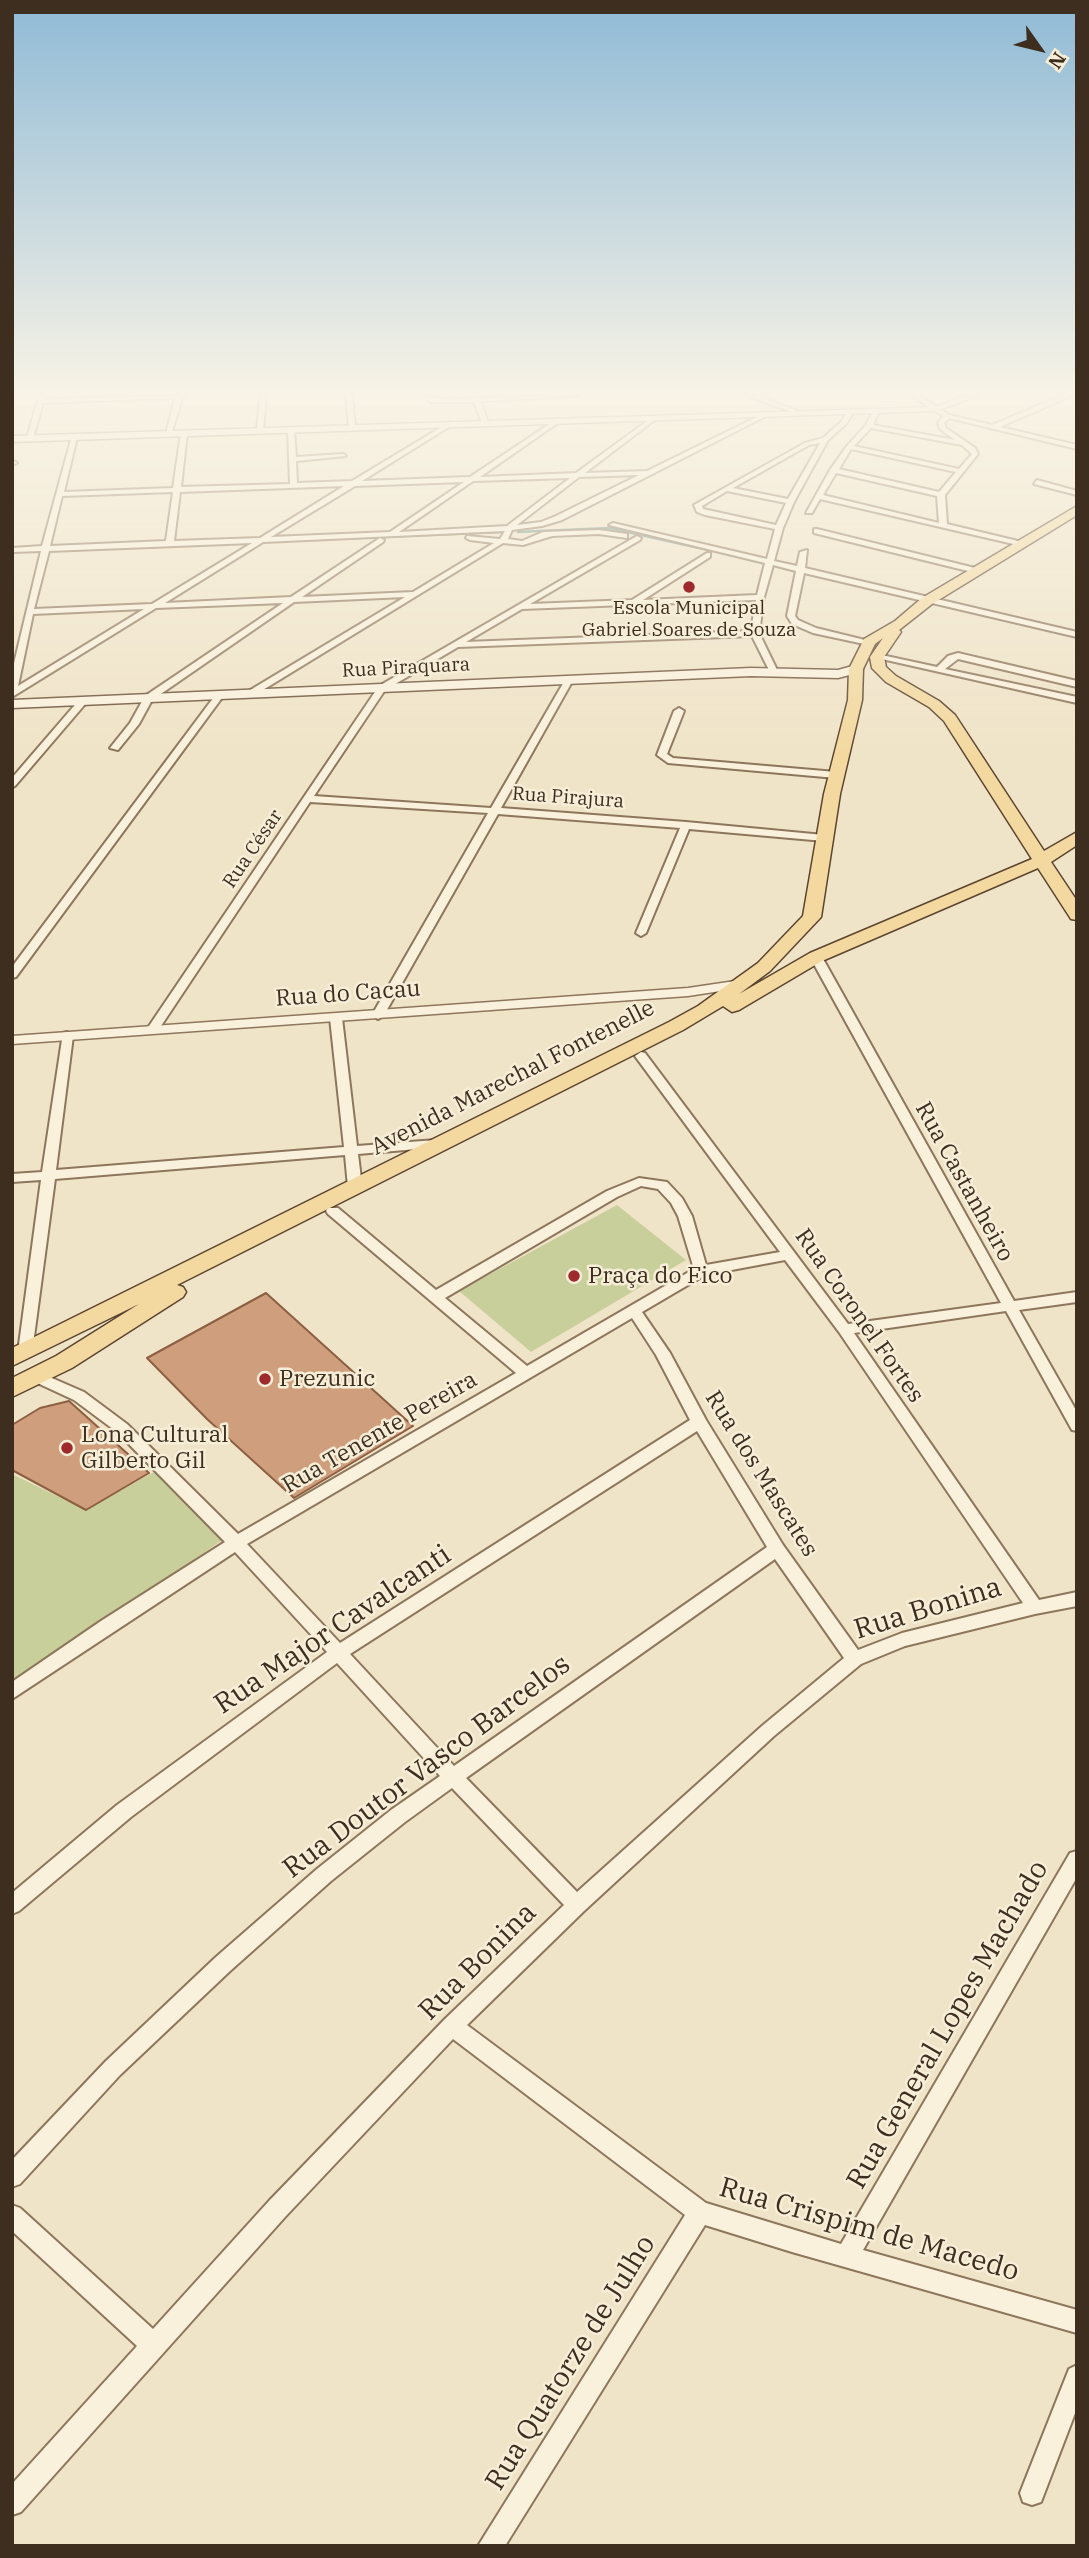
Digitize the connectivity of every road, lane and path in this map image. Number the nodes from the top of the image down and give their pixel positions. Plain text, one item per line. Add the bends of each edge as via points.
1 (55, 515) edge
2 (174, 515) edge
3 (303, 515) edge
4 (419, 515) edge
5 (528, 515) edge
6 (564, 515) edge
7 (719, 515) edge
8 (784, 515) edge
9 (902, 515) edge
10 (942, 515) edge
11 (1068, 515) edge
12 (612, 525) dead end
13 (943, 525) junction
14 (779, 528) junction
15 (817, 531) dead end
16 (508, 532) junction
17 (391, 534) junction
18 (482, 534) junction
19 (550, 534) junction
20 (637, 538) junction
21 (380, 540) junction
22 (259, 542) junction
23 (170, 543) junction
24 (499, 543) junction
25 (1019, 544) junction
26 (47, 551) junction
27 (12, 552) edge
28 (804, 552) dead end
29 (707, 555) junction
30 (771, 564) junction
31 (797, 567) junction
32 (976, 571) junction
33 (416, 594) junction
34 (760, 597) junction
35 (295, 599) junction
36 (927, 601) junction
37 (633, 603) junction
38 (153, 606) junction
39 (523, 607) junction
40 (29, 612) junction
41 (900, 624) junction
42 (755, 633) junction
43 (1075, 633) edge
44 (869, 642) junction
45 (456, 645) junction
46 (877, 660) junction
47 (857, 664) junction
48 (18, 666) junction
49 (54, 668) junction
50 (939, 670) junction
51 (774, 672) junction
52 (802, 674) junction
53 (569, 680) junction
54 (1077, 684) edge
55 (382, 688) junction
56 (855, 693) junction
57 (13, 694) edge
58 (250, 694) junction
59 (220, 695) junction
60 (148, 698) junction
61 (1077, 700) edge
62 (83, 701) junction
63 (12, 704) edge
64 (679, 711) dead end
65 (115, 748) dead end
66 (836, 775) junction
67 (12, 784) edge
68 (308, 799) junction
69 (496, 810) junction
70 (686, 825) junction
71 (824, 838) junction
72 (1028, 841) junction
73 (1071, 842) edge
74 (1041, 861) junction
75 (1077, 915) edge
76 (820, 928) junction
77 (641, 933) dead end
78 (861, 937) junction
79 (788, 944) junction
80 (816, 957) junction
81 (12, 975) edge
82 (742, 984) junction
83 (688, 992) junction
84 (705, 1010) junction
85 (378, 1015) junction
86 (336, 1018) junction
87 (153, 1028) junction
88 (67, 1036) junction
89 (12, 1040) edge
90 (641, 1055) junction
91 (443, 1143) junction
92 (351, 1153) junction
93 (47, 1176) junction
94 (12, 1178) edge
95 (355, 1187) junction
96 (333, 1211) junction
97 (789, 1255) junction
98 (701, 1271) junction
99 (437, 1296) junction
100 (1077, 1297) edge
101 (1009, 1307) junction
102 (634, 1310) junction
103 (844, 1329) junction
104 (19, 1355) edge
105 (527, 1374) junction
106 (38, 1377) junction
107 (12, 1390) edge
108 (699, 1422) junction
109 (1077, 1426) edge
110 (236, 1543) junction
111 (777, 1549) junction
112 (1077, 1599) edge
113 (1035, 1606) junction
114 (337, 1654) junction
115 (855, 1659) junction
116 (12, 1692) edge
117 (453, 1777) junction
118 (1077, 1859) edge
119 (12, 1905) edge
120 (576, 1905) junction
121 (452, 2026) junction
122 (12, 2175) edge
123 (700, 2212) junction
124 (12, 2216) edge
125 (847, 2255) junction
126 (1077, 2322) edge
127 (153, 2345) junction
128 (1077, 2377) edge
129 (1032, 2493) dead end
130 (12, 2503) edge
131 (490, 2546) edge

1 - 26 street
2 - 23 street
3 - 22 street
4 - 17 street
5 - 16 street
6 - 16 street
7 - 14 street
8 - 14 street
9 - 13 street
10 - 13 street
11 - 25 main road
12 - 30 street
13 - 25 street
14 - 30 street
15 - 32 street
16 - 18 street
16 - 19 street
16 - 24 street
17 - 18 street
17 - 22 street
18 - 21 street
18 - 24 street
19 - 20 street via 610,533
19 - 24 street via 523,543
20 - 29 street
20 - 39 street
21 - 22 street
21 - 35 street
22 - 23 street
22 - 26 street
22 - 38 street
23 - 26 street
24 - 33 street
25 - 32 main road
26 - 27 street
26 - 40 street
28 - 31 street
29 - 30 street
29 - 37 street
30 - 31 street
30 - 34 street
31 - 36 street
31 - 44 street via 791,616 795,622
32 - 36 main road
33 - 35 street
33 - 58 street
34 - 37 street
34 - 42 street
35 - 38 street
35 - 60 street
36 - 41 main road
36 - 43 street
37 - 39 street
38 - 40 street
38 - 49 street
39 - 45 street
40 - 48 street
41 - 44 main road
41 - 46 main road
42 - 45 street
42 - 51 street
44 - 47 main road
45 - 55 street
46 - 50 street
46 - 72 main road via 891,680 950,718
47 - 52 main road, Rua Piraquara via 838,674
47 - 56 main road
48 - 49 street
48 - 57 street
49 - 57 street
50 - 54 street via 958,656
50 - 61 street
51 - 52 main road, Rua Piraquara
51 - 53 main road, Rua Piraquara
52 - 56 main road, Rua Piraquara
53 - 55 main road, Rua Piraquara
53 - 69 street
55 - 58 main road, Rua Piraquara
55 - 68 street, Rua César
56 - 66 main road
58 - 59 main road, Rua Piraquara
59 - 60 main road, Rua Piraquara
59 - 81 street
60 - 62 main road, Rua Piraquara
60 - 65 street
62 - 63 main road, Rua Piraquara
62 - 67 street
64 - 66 street via 662,755 671,761
66 - 71 main road
68 - 69 street, Rua Pirajura
68 - 87 street, Rua César
69 - 70 street, Rua Pirajura
69 - 85 street
70 - 71 street, Rua Pirajura
70 - 77 street
71 - 76 main road
72 - 73 main road via 1046,847
72 - 74 main road
73 - 74 main road, Avenida Marechal Fontenelle
74 - 75 main road
74 - 78 main road, Avenida Marechal Fontenelle
76 - 78 main road
76 - 79 main road, Avenida Marechal Fontenelle
78 - 80 main road, Avenida Marechal Fontenelle
79 - 80 main road via 810,947
79 - 82 main road, Avenida Marechal Fontenelle
80 - 90 main road, Avenida Marechal Fontenelle
80 - 101 street, Rua Castanheiro
82 - 83 street, Rua do Cacau
82 - 84 main road, Avenida Marechal Fontenelle
83 - 84 street via 699,998
83 - 85 street, Rua do Cacau
84 - 91 main road, Avenida Marechal Fontenelle
85 - 86 street, Rua do Cacau
86 - 87 street, Rua do Cacau
86 - 92 street
87 - 88 street, Rua do Cacau
88 - 89 street, Rua do Cacau
88 - 93 street
90 - 96 main road, Avenida Marechal Fontenelle
90 - 97 street, Rua Coronel Fortes
91 - 92 street
91 - 95 main road, Avenida Marechal Fontenelle
92 - 93 street
92 - 95 street
93 - 94 street
93 - 104 street
95 - 104 main road, Avenida Marechal Fontenelle
96 - 99 street
96 - 106 main road, Avenida Marechal Fontenelle via 163,1299
97 - 98 street, Rua Tenente Pereira
97 - 103 street, Rua Coronel Fortes
98 - 99 street via 677,1201 662,1185 639,1182
98 - 102 street, Rua Tenente Pereira
99 - 105 street
100 - 101 street
101 - 103 street
101 - 109 street, Rua Castanheiro
102 - 105 street, Rua Tenente Pereira
102 - 108 street, Rua dos Mascates
103 - 113 street, Rua Coronel Fortes
105 - 110 street, Rua Tenente Pereira
106 - 107 main road, Avenida Marechal Fontenelle
106 - 110 street via 79,1396 122,1428
108 - 111 street, Rua dos Mascates
108 - 114 street, Rua Major Cavalcanti
110 - 114 street
110 - 116 street, Rua Tenente Pereira
111 - 115 street, Rua dos Mascates
111 - 117 street, Rua Doutor Vasco Barcelos
112 - 113 street, Rua Bonina
113 - 115 street, Rua Bonina via 902,1640
114 - 117 street
114 - 119 street, Rua Major Cavalcanti via 124,1811
115 - 120 street, Rua Bonina via 768,1731
117 - 120 street
117 - 122 street, Rua Doutor Vasco Barcelos via 278,1913 113,2068
118 - 125 street, Rua General Lopes Machado
120 - 121 street, Rua Bonina
121 - 123 street, Rua Crispim de Macedo
121 - 127 street, Rua Bonina
123 - 125 street, Rua Crispim de Macedo
123 - 131 street, Rua Quatorze de Julho
124 - 127 street
125 - 126 street, Rua Crispim de Macedo
127 - 130 street, Rua Bonina
128 - 129 street

